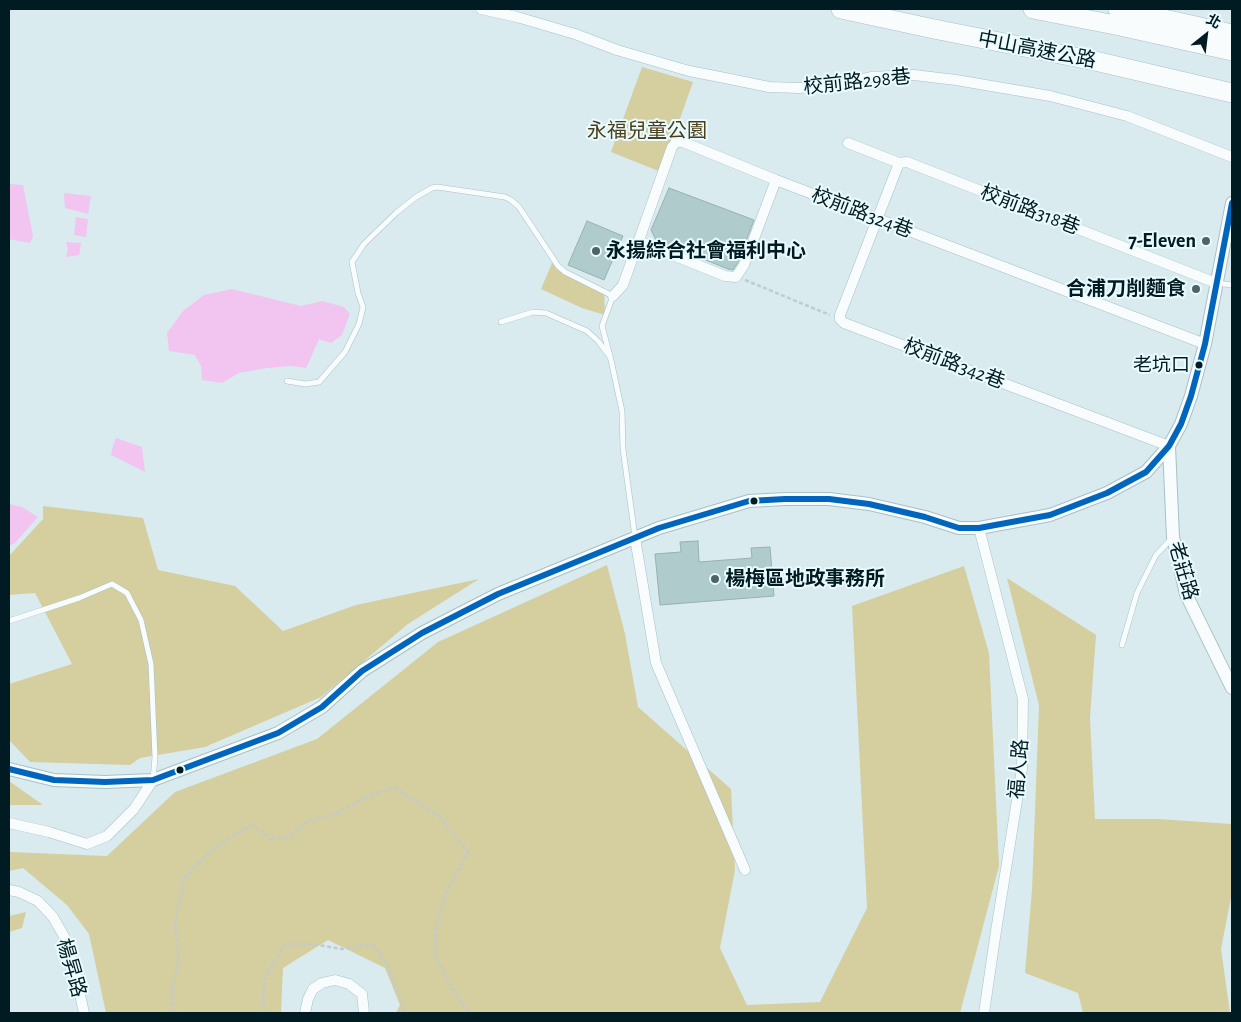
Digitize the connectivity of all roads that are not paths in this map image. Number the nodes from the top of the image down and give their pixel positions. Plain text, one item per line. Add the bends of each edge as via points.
1 (481, 9) edge
2 (841, 9) edge
3 (1033, 9) edge
4 (1118, 9) edge
5 (1232, 34) edge
6 (1232, 51) edge
7 (1232, 93) edge
8 (848, 143) dead end
9 (1232, 157) edge
10 (899, 163) junction
11 (776, 180) junction
12 (1232, 203) edge
13 (878, 219) junction
14 (638, 241) junction
15 (1216, 283) junction
16 (1232, 285) edge
17 (613, 296) junction
18 (501, 322) dead end
19 (1205, 344) junction
20 (611, 360) junction
21 (287, 381) dead end
22 (1169, 446) junction
23 (979, 528) junction
24 (1173, 537) junction
25 (635, 538) junction
26 (9, 621) edge
27 (1122, 645) dead end
28 (1232, 688) edge
29 (9, 770) edge
30 (153, 780) junction
31 (9, 823) edge
32 (746, 870) dead end
33 (9, 890) edge
34 (84, 1013) edge
35 (305, 1013) edge
36 (364, 1013) edge
37 (984, 1013) edge

1 - 9 street, 校前路298巷 via 575,34 689,71 770,88 799,88 871,77 914,75 1050,96 1127,116
2 - 7 highway, 中山高速公路 via 1095,61
3 - 6 highway, 中山高速公路
4 - 5 highway
8 - 10 street, 校前路318巷
10 - 13 street
10 - 15 street, 校前路318巷 via 907,162
11 - 13 street, 校前路324巷
11 - 14 street via 744,265 736,277 725,276
11 - 14 street, 校前路324巷 via 676,142
12 - 15 street
13 - 19 street, 校前路324巷
13 - 22 street, 校前路342巷 via 840,315 844,323
14 - 17 street, 校前路324巷 via 624,285
15 - 16 lane
15 - 19 street
17 - 20 lane via 602,326
17 - 21 lane via 558,266 511,200 432,188 391,218 364,244 352,262 363,307 360,324 345,352 319,382
18 - 20 lane via 533,312 546,313 587,331
19 - 22 street via 1191,396
20 - 25 lane via 622,411 622,449
22 - 23 street via 1146,472 1106,493 1050,515
22 - 24 street, 老莊路
23 - 25 street via 959,528 870,504 785,498 749,501
23 - 37 street, 福人路 via 1023,699 1022,769
24 - 27 lane via 1156,555 1137,593
24 - 28 street, 老莊路 via 1186,594
25 - 30 street via 498,594 422,632 362,671 322,707 278,733
25 - 32 street via 656,663
26 - 30 lane via 112,584 127,593 141,620 151,664
29 - 30 street via 54,780
30 - 31 street via 134,809 107,836 87,844
33 - 34 street, 楊昇路 via 38,901 53,917 65,938
35 - 36 street via 313,989 335,980 349,984 362,994

